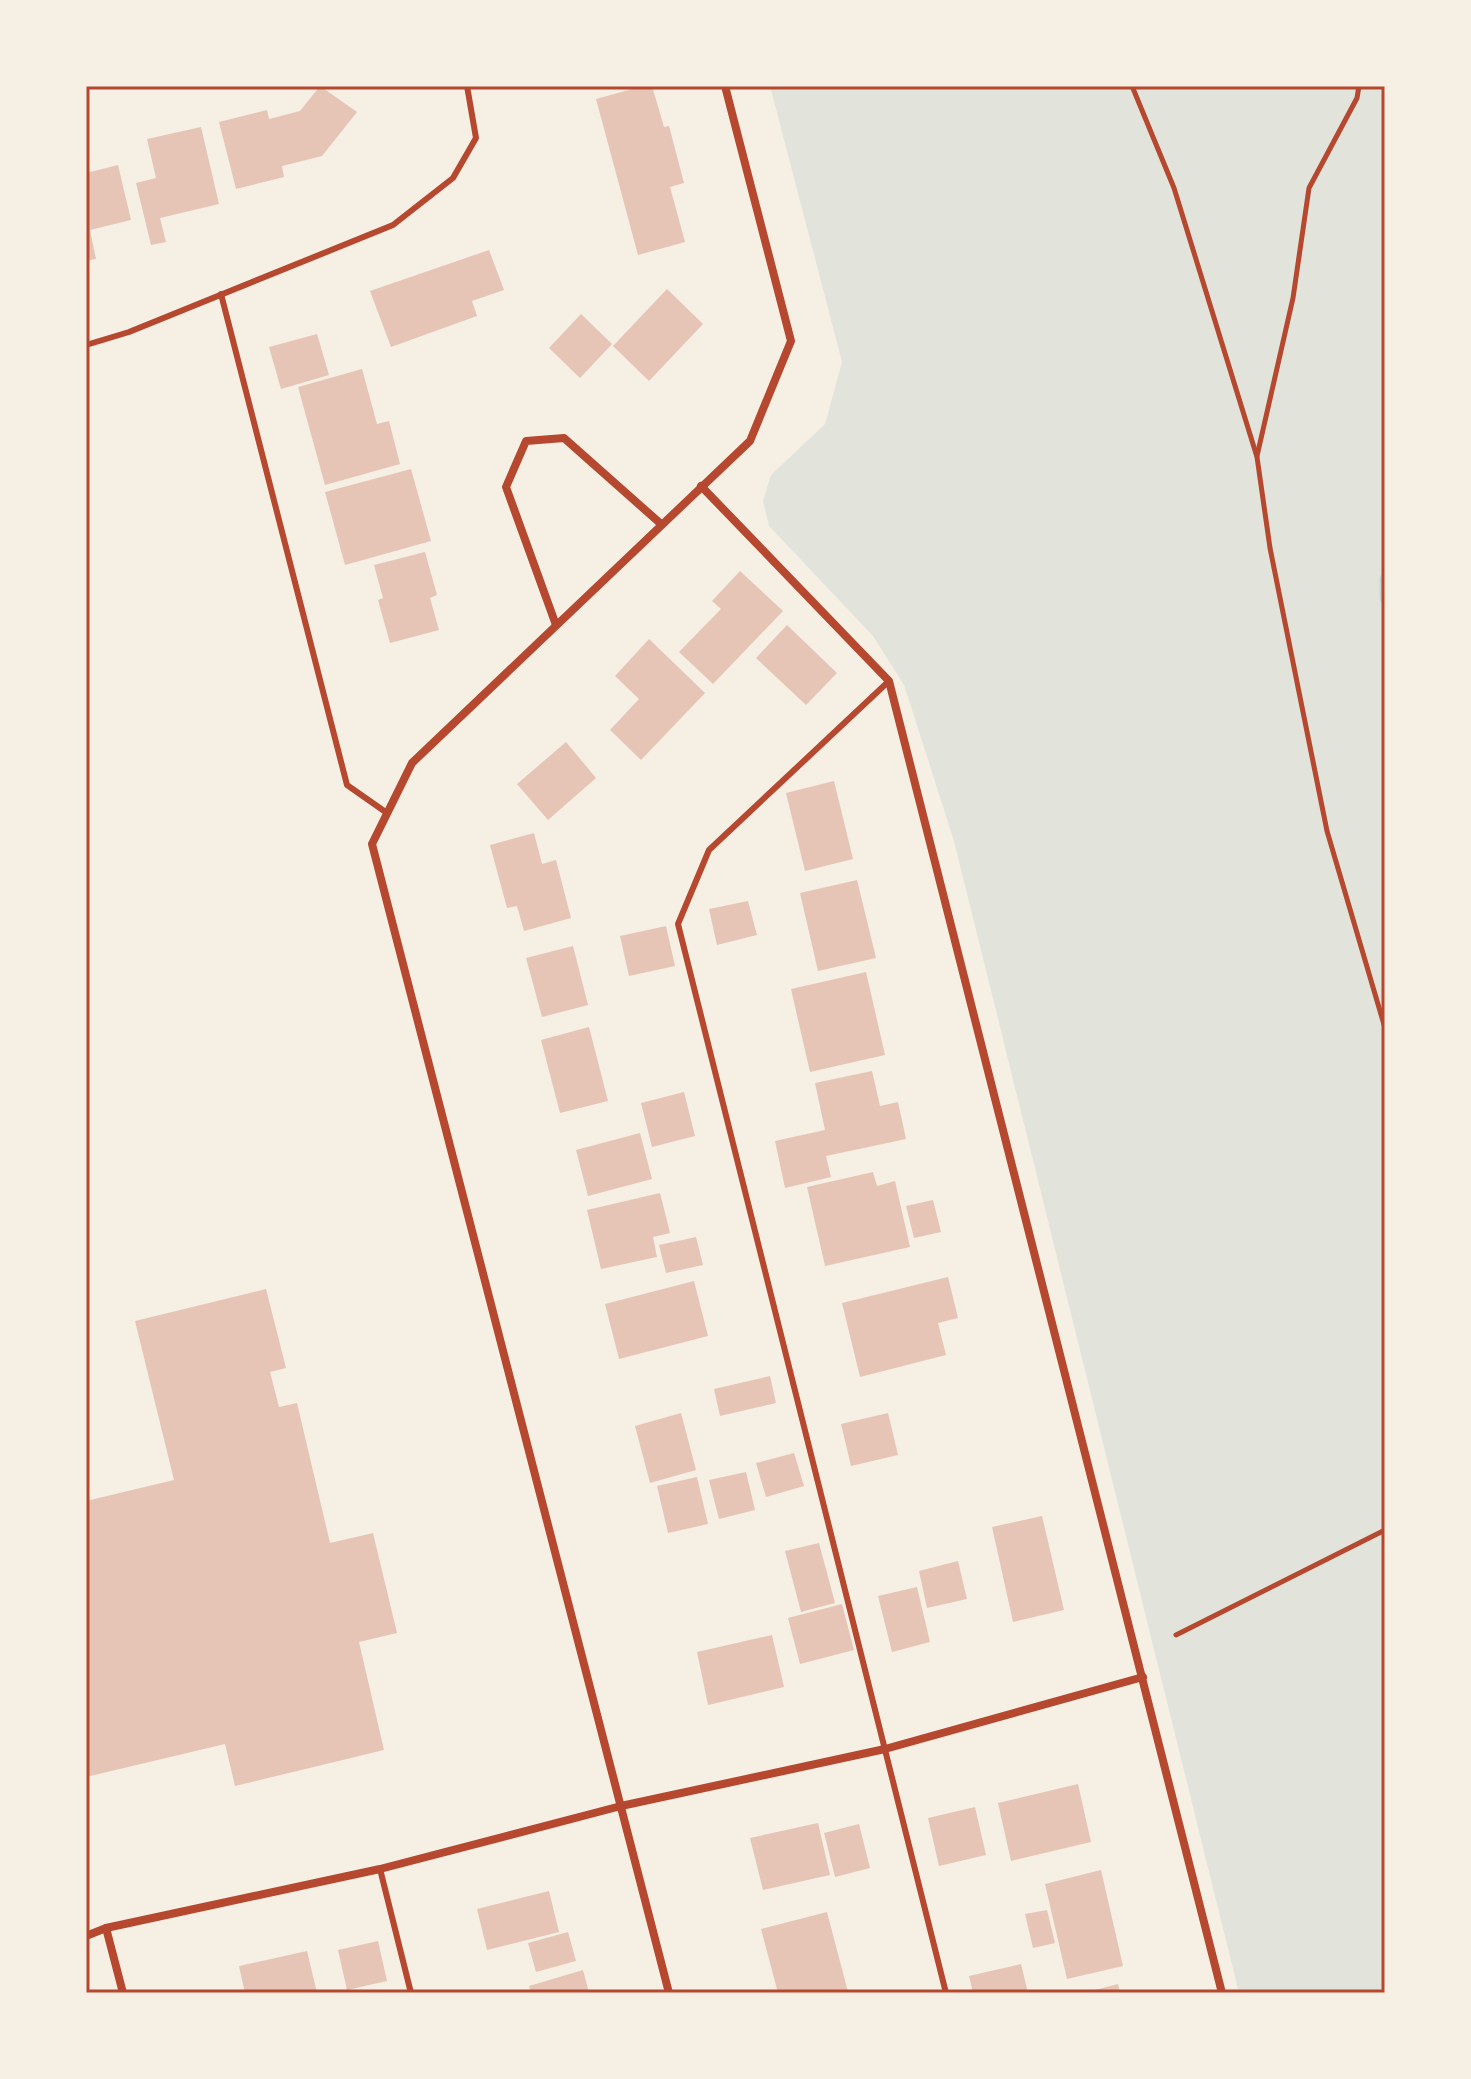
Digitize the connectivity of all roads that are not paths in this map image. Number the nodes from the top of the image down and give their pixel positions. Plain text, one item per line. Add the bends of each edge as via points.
1 (467, 86) edge
2 (725, 86) edge
3 (221, 294) junction
4 (86, 345) edge
5 (701, 486) junction
6 (661, 524) junction
7 (556, 625) junction
8 (889, 681) junction
9 (387, 813) junction
10 (1143, 1677) junction
11 (885, 1749) junction
12 (621, 1806) junction
13 (380, 1869) junction
14 (106, 1928) junction
15 (86, 1936) edge
16 (123, 1993) edge
17 (411, 1993) edge
18 (669, 1993) edge
19 (946, 1993) edge
20 (1222, 1993) edge

1 - 3 lane via 476,138 453,178 393,225
2 - 5 street via 791,341 750,441
3 - 4 lane
3 - 9 lane via 347,785
5 - 6 street
5 - 8 street
6 - 7 street
6 - 7 street via 564,438 526,441 506,487
7 - 9 street via 412,763
8 - 10 street
8 - 11 lane via 709,850 678,924
9 - 12 street via 372,844
10 - 11 street
10 - 20 street
11 - 12 street
11 - 19 lane
12 - 13 street
12 - 18 street
13 - 14 street
13 - 17 lane
14 - 15 street
14 - 16 street

